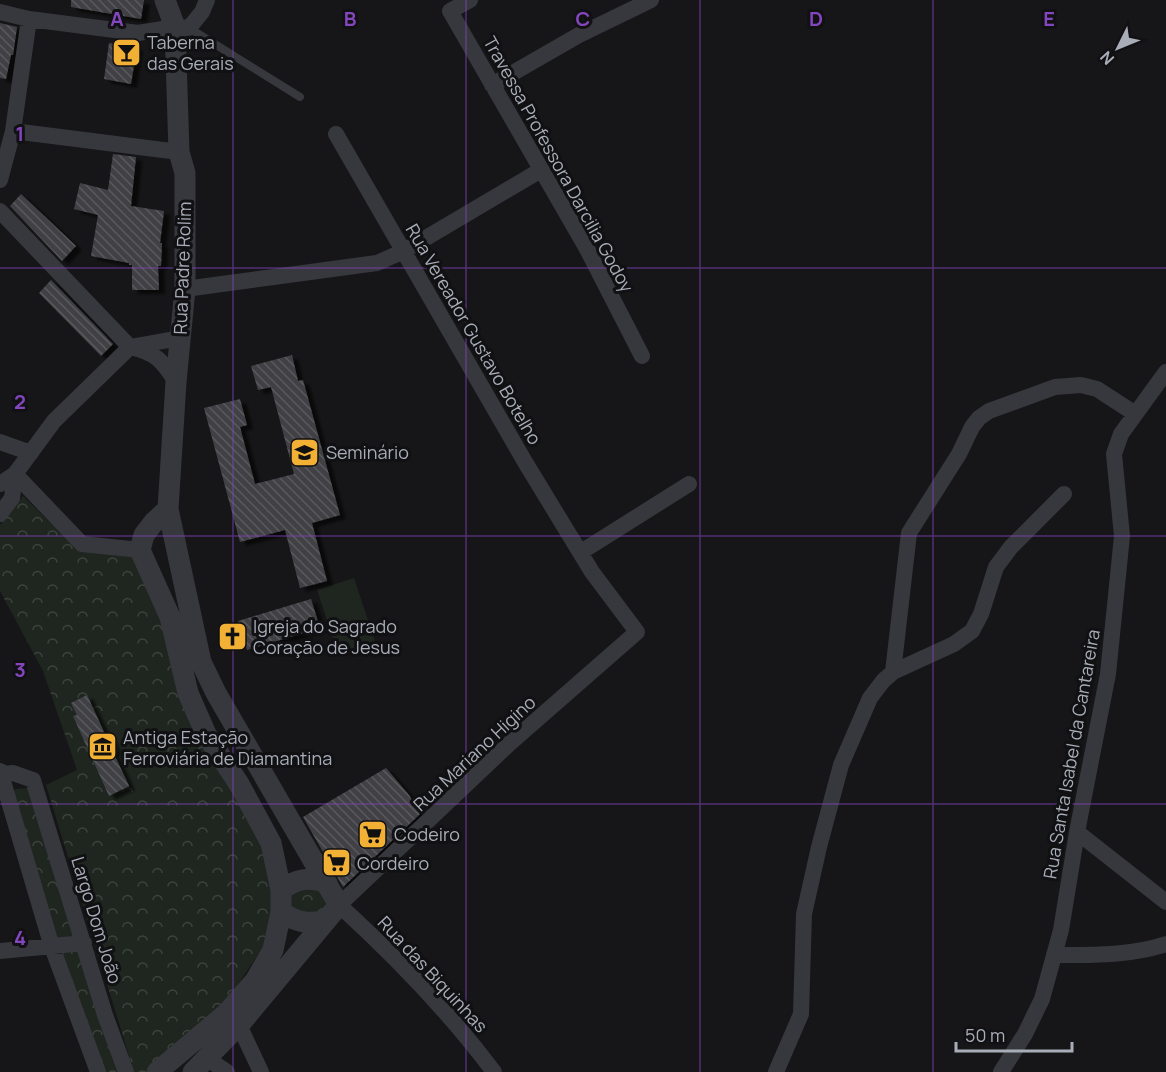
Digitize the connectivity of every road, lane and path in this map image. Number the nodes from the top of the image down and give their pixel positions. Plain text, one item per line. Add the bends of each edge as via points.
1 (165, 0) edge
2 (207, 0) edge
3 (470, 0) edge
4 (651, 0) edge
5 (4, 9) edge
6 (30, 19) junction
7 (182, 27) junction
8 (492, 85) junction
9 (300, 97) dead end
10 (13, 131) junction
11 (336, 134) dead end
12 (179, 152) junction
13 (541, 170) junction
14 (0, 180) edge
15 (0, 211) edge
16 (404, 251) junction
17 (185, 289) junction
18 (180, 338) junction
19 (130, 347) junction
20 (642, 356) dead end
21 (1166, 372) edge
22 (176, 382) junction
23 (1134, 413) junction
24 (0, 442) edge
25 (31, 453) junction
26 (15, 474) junction
27 (0, 484) edge
28 (689, 484) dead end
29 (1064, 494) dead end
30 (168, 510) junction
31 (0, 514) edge
32 (176, 550) junction
33 (581, 552) junction
34 (142, 554) junction
35 (637, 632) joint
36 (893, 672) junction
37 (0, 773) edge
38 (1077, 832) junction
39 (327, 882) junction
40 (281, 890) junction
41 (1166, 902) edge
42 (281, 912) junction
43 (333, 913) junction
44 (84, 943) junction
45 (1166, 944) edge
46 (52, 946) junction
47 (0, 951) edge
48 (1054, 955) junction
49 (239, 1025) junction
50 (200, 1065) edge
51 (97, 1067) edge
52 (126, 1072) edge
53 (157, 1072) edge
54 (226, 1072) edge
55 (261, 1072) edge
56 (494, 1072) edge
57 (776, 1072) edge
58 (1001, 1072) edge

1 - 7 street, Rua Padre Rolim
2 - 7 street via 202,12
3 - 8 street, Travessa Professora Darcilia Godoy via 450,11
4 - 8 street via 579,35
5 - 6 street
6 - 7 street via 138,33
6 - 10 street
7 - 9 lane
7 - 12 street, Rua Padre Rolim
8 - 13 street, Travessa Professora Darcilia Godoy
10 - 12 street
10 - 14 street
11 - 16 street, Rua Vereador Gustavo Botelho
12 - 17 street, Rua Padre Rolim via 184,173
13 - 16 street
13 - 20 street, Travessa Professora Darcilia Godoy
15 - 19 street
16 - 17 street via 377,263
16 - 33 street, Rua Vereador Gustavo Botelho
17 - 18 street, Rua Padre Rolim
18 - 19 street
18 - 22 street, Rua Padre Rolim
19 - 22 street via 156,356
19 - 25 street via 54,421
21 - 23 street, Rua Santa Isabel da Cantareira
22 - 30 street, Rua Padre Rolim
23 - 36 street via 1097,389 1081,385 1056,387 979,418 909,533
23 - 38 street, Rua Santa Isabel da Cantareira via 1114,454 1121,547 1108,674
24 - 25 street
25 - 26 street
26 - 27 street
26 - 31 street via 12,498
26 - 34 street via 82,544
28 - 33 street
29 - 36 street via 996,567 972,631 954,644
30 - 32 street, Rua Padre Rolim
30 - 34 street via 144,535
32 - 34 street via 169,557 152,561
32 - 39 street, Rua Padre Rolim via 201,662
33 - 35 street, Rua Vereador Gustavo Botelho
34 - 40 street via 170,616 188,693 206,734 271,843
35 - 43 street, Rua Mariano Higino via 509,744
36 - 57 street via 870,698 841,765 804,914 801,1014
37 - 44 street, Largo Dom João via 13,772 33,780
37 - 46 street
38 - 41 street
38 - 48 street, Rua Santa Isabel da Cantareira
39 - 40 street via 302,879
39 - 43 street
40 - 42 street
42 - 43 street via 304,923
42 - 53 street via 273,950 255,981 227,1013
43 - 49 street
43 - 56 street, Rua das Biquinhas via 384,945
44 - 46 street
44 - 52 street, Largo Dom João
45 - 48 street via 1110,955
46 - 47 street
46 - 51 street
48 - 58 street, Rua Santa Isabel da Cantareira via 1042,999
49 - 50 street
49 - 55 street
50 - 54 street

